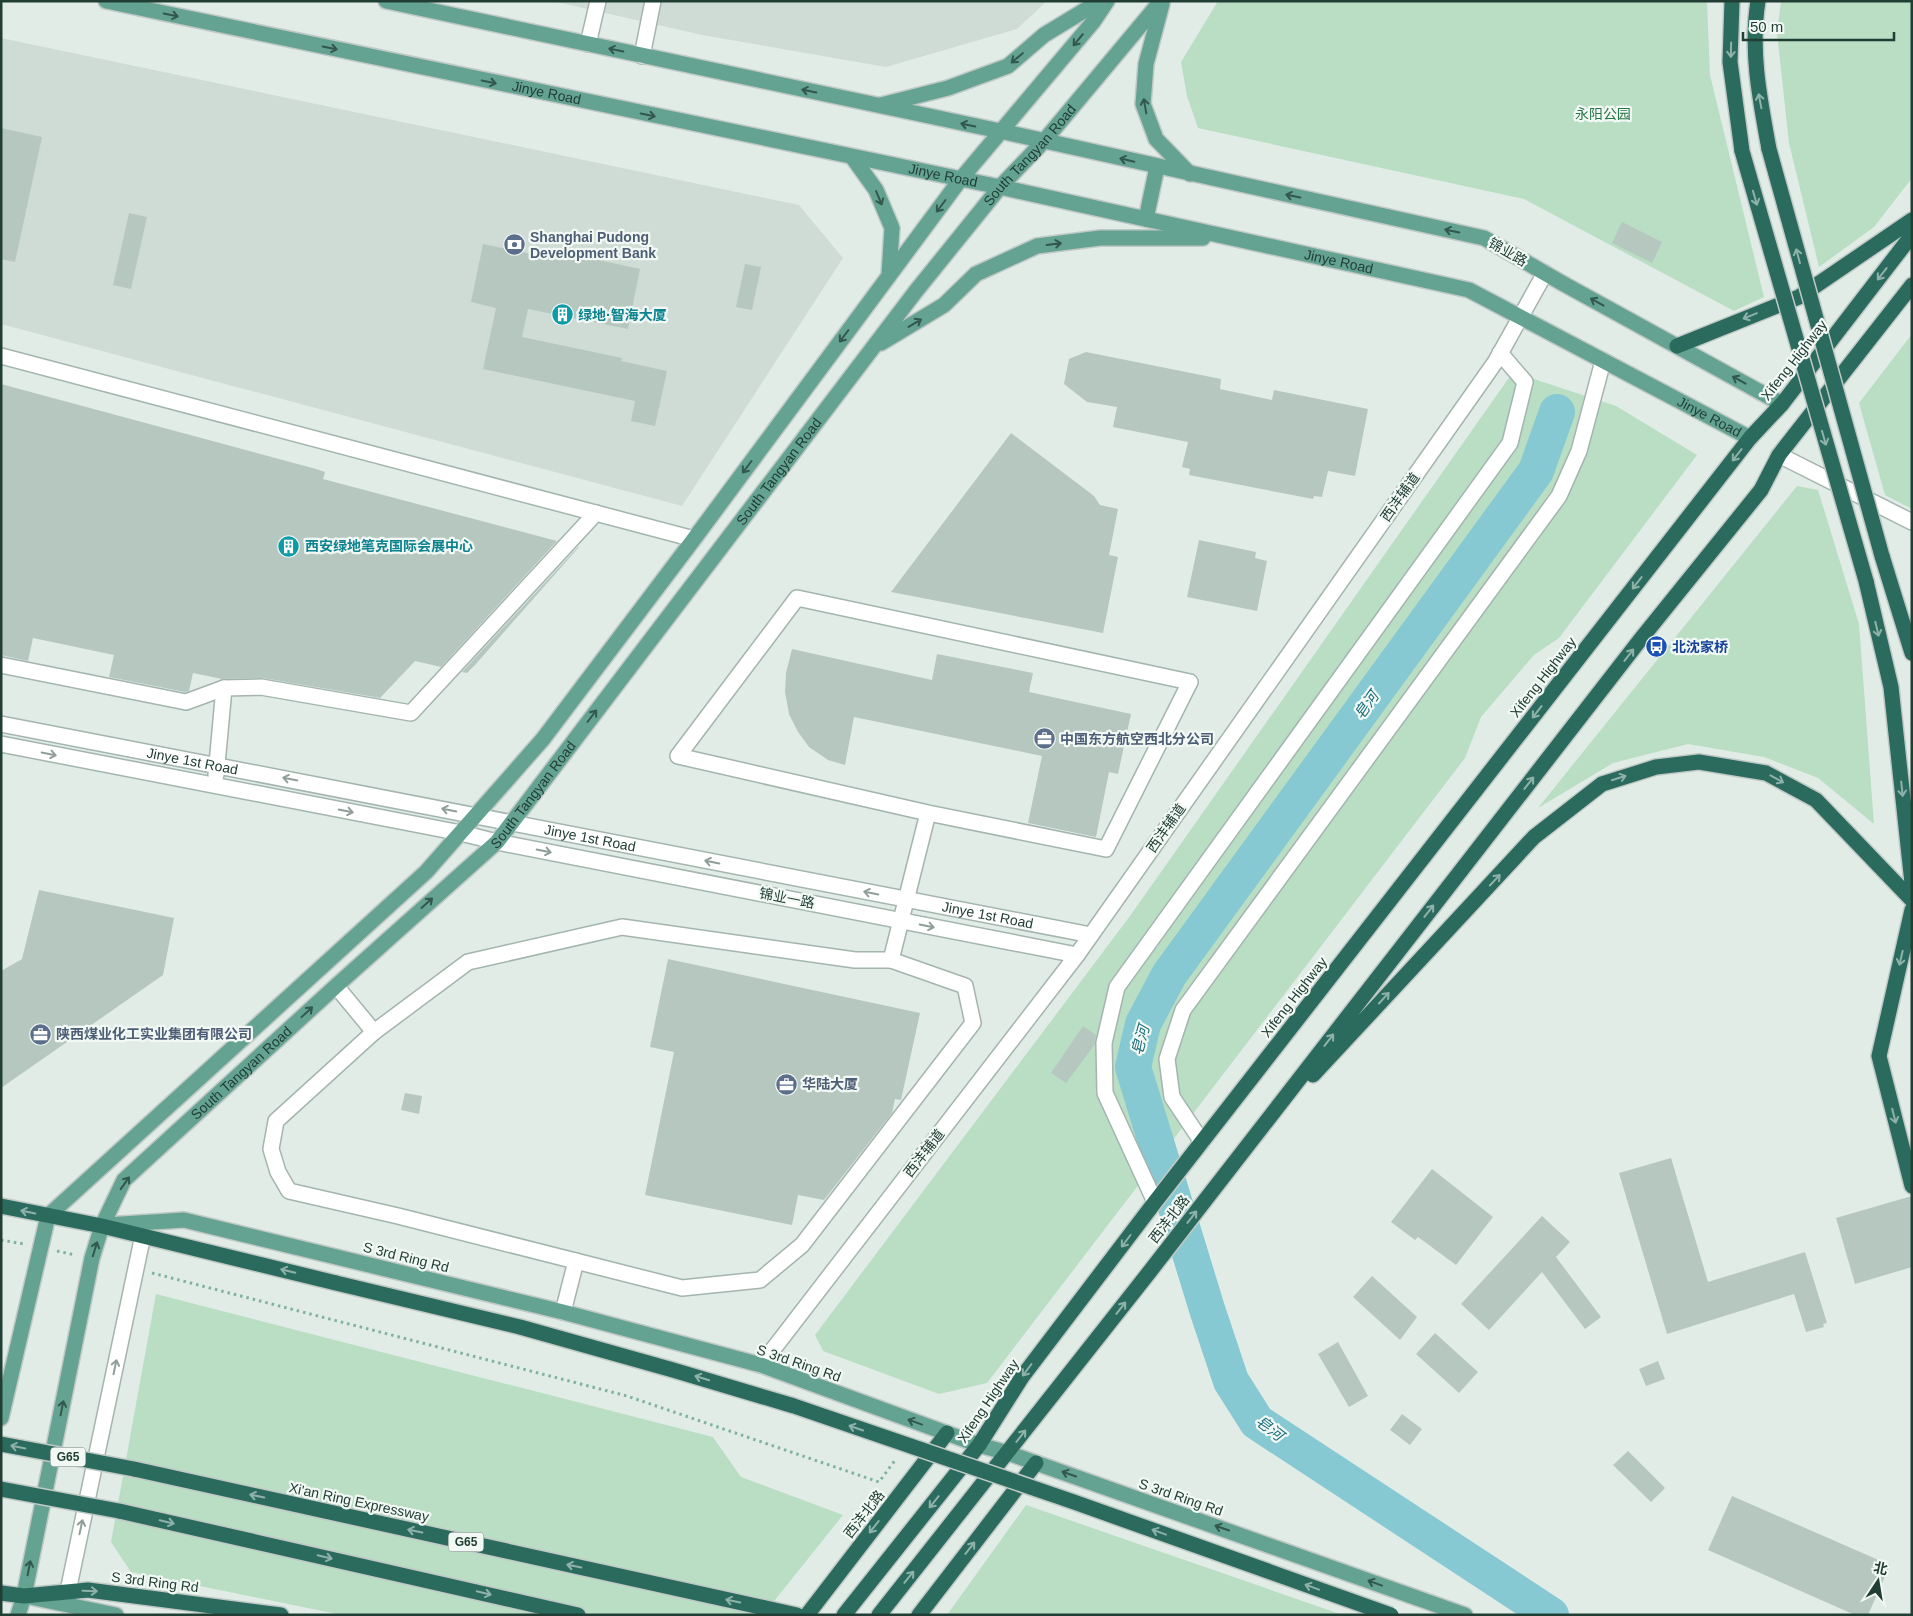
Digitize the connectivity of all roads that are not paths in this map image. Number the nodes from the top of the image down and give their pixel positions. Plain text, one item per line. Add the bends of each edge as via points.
1 (106, 1) edge
2 (386, 1) edge
3 (598, 1) edge
4 (653, 1) edge
5 (1100, 1) edge
6 (1107, 1) edge
7 (1161, 1) edge
8 (1732, 1) edge
9 (1758, 1) edge
10 (588, 44) junction
11 (642, 56) junction
12 (878, 106) junction
13 (1000, 131) junction
14 (1044, 141) junction
15 (852, 158) junction
16 (1157, 167) junction
17 (1190, 174) junction
18 (960, 180) junction
19 (1000, 187) junction
20 (1146, 219) junction
21 (1912, 220) edge
22 (1912, 236) edge
23 (1230, 238) junction
24 (1545, 273) junction
25 (889, 275) junction
26 (1912, 285) edge
27 (1520, 318) junction
28 (1677, 346) junction
29 (873, 348) junction
30 (1500, 353) junction
31 (1, 356) edge
32 (1603, 361) junction
33 (1782, 404) junction
34 (1750, 438) junction
35 (1779, 455) junction
36 (596, 513) junction
37 (1912, 522) edge
38 (694, 539) junction
39 (1912, 653) edge
40 (1, 665) edge
41 (224, 688) junction
42 (1, 724) edge
43 (1, 744) edge
44 (218, 765) junction
45 (214, 786) junction
46 (928, 812) junction
47 (476, 815) junction
48 (511, 823) junction
49 (460, 832) junction
50 (497, 842) junction
51 (1912, 884) edge
52 (906, 899) junction
53 (1912, 900) edge
54 (1912, 910) edge
55 (902, 921) junction
56 (1091, 935) junction
57 (1077, 955) junction
58 (891, 960) junction
59 (336, 986) junction
60 (374, 1032) junction
61 (1202, 1142) junction
62 (1243, 1150) junction
63 (1912, 1186) edge
64 (1155, 1202) junction
65 (2, 1208) edge
66 (48, 1216) junction
67 (102, 1226) junction
68 (143, 1235) junction
69 (576, 1261) junction
70 (563, 1312) junction
71 (761, 1365) junction
72 (1, 1418) edge
73 (946, 1433) junction
74 (1, 1444) edge
75 (979, 1445) junction
76 (1008, 1453) junction
77 (1036, 1462) junction
78 (1, 1489) edge
79 (68, 1591) junction
80 (1, 1593) edge
81 (24, 1596) junction
82 (18, 1615) edge
83 (116, 1615) edge
84 (281, 1615) edge
85 (578, 1615) edge
86 (798, 1615) edge
87 (807, 1615) edge
88 (844, 1615) edge
89 (879, 1615) edge
90 (919, 1615) edge
91 (1391, 1615) edge
92 (1465, 1615) edge

1 -> 15 main road, Jinye Road
2 - 10 main road
3 - 10 street
4 - 11 street
5 -> 12 main road via 1044,36 1008,66 948,88
6 -> 13 main road, South Tangyan Road via 1093,22
7 - 14 main road, South Tangyan Road
17 -> 7 main road via 1156,139 1143,104 1146,64
8 -> 51 highway, bridge via 1730,62 1742,151 1866,581 1891,687
39 -> 9 highway, bridge via 1769,149 1757,87 1755,22
11 -> 10 main road
12 -> 11 main road
13 -> 12 main road
13 - 14 main road
13 - 18 main road, South Tangyan Road
16 -> 14 main road
14 - 19 main road, South Tangyan Road
15 - 18 main road, Jinye Road
15 -> 25 main road via 876,190 892,228
16 - 17 main road
16 - 20 main road
24 -> 17 main road, 锦业路 via 1484,238
18 - 19 main road, Jinye Road
18 -> 25 main road, South Tangyan Road
19 - 20 main road, Jinye Road
19 - 29 main road, South Tangyan Road
20 - 23 main road, Jinye Road
21 -> 28 highway via 1799,297
22 -> 33 highway, Xifeng Highway
23 - 27 main road, Jinye Road via 1469,290
29 -> 23 main road via 944,305 976,274 1038,246 1100,238
24 - 27 street, 西沣辅道
28 -> 24 main road, 锦业路
25 -> 38 main road, South Tangyan Road
26 - 35 highway
27 - 30 street, 西沣辅道
27 - 32 main road, Jinye Road
33 -> 28 main road, 锦业路
48 -> 29 main road, South Tangyan Road
30 - 56 street, 西沣辅道
30 - 64 street via 1525,382 1510,443 1117,987 1104,1043 1105,1093
31 - 36 street
32 - 34 main road, Jinye Road
32 - 61 street via 1579,451 1559,496 1183,1010 1167,1059 1172,1097
33 - 34 highway, Xifeng Highway
34 -> 61 highway, Xifeng Highway
35 - 37 street
62 -> 35 highway via 1640,640 1761,490
36 - 38 street
36 - 41 street via 411,713 261,687
38 - 47 main road, South Tangyan Road via 543,739
40 - 41 street via 186,702
41 - 44 street
42 - 44 street, Jinye 1st Road
43 -> 45 street, Jinye 1st Road
44 - 45 street
47 -> 44 street, Jinye 1st Road
45 -> 49 street, Jinye 1st Road
46 - 46 street via 1106,849 1190,682 797,598 678,756
46 - 52 street
47 - 48 street, Jinye 1st Road
47 - 49 main road, South Tangyan Road
48 - 50 main road, South Tangyan Road
52 -> 48 street, Jinye 1st Road
49 - 50 street, Jinye 1st Road
49 - 66 main road, South Tangyan Road via 426,872
50 -> 55 street, 锦业一路
59 -> 50 main road, South Tangyan Road
52 - 55 street
52 - 56 street, Jinye 1st Road
62 -> 53 highway via 1534,837 1602,784 1656,767 1699,762 1766,773 1816,800
54 -> 63 highway via 1879,1056
55 -> 57 street, 锦业一路
55 - 58 street
56 - 57 street, 西沣辅道
57 - 71 street, 西沣辅道
58 - 60 street via 855,960 622,927 468,962
58 - 69 street via 965,986 973,1023 802,1245 760,1280 682,1288
59 - 60 street
67 -> 59 main road, South Tangyan Road via 124,1180
60 - 69 street via 276,1121 271,1149 278,1172 289,1191
61 - 64 highway, 西沣北路
76 -> 62 highway, 西沣北路
64 -> 75 highway, Xifeng Highway via 1022,1377
66 -> 65 highway, S 3rd Ring Rd
66 - 67 highway, S 3rd Ring Rd
66 - 72 main road
67 - 68 highway, S 3rd Ring Rd
67 - 70 main road, S 3rd Ring Rd via 184,1220
81 -> 67 main road, South Tangyan Road via 92,1258
79 -> 68 street
91 -> 68 highway, S 3rd Ring Rd, bridge via 794,1406 520,1327
69 - 70 street
70 - 71 main road, S 3rd Ring Rd
73 -> 71 main road, S 3rd Ring Rd
73 - 75 main road, S 3rd Ring Rd
73 -> 87 highway, 西沣北路
86 -> 74 highway, Xi'an Ring Expressway / G65, bridge via 134,1469
75 - 76 main road, S 3rd Ring Rd
75 -> 88 highway, Xifeng Highway
76 - 77 main road, S 3rd Ring Rd
89 -> 76 highway
90 -> 77 highway
92 -> 77 main road, S 3rd Ring Rd
78 -> 85 highway, bridge via 119,1511
79 - 81 highway, S 3rd Ring Rd
79 -> 84 highway, S 3rd Ring Rd via 88,1590
80 - 81 highway, S 3rd Ring Rd
81 - 82 main road, South Tangyan Road
81 - 83 main road, S 3rd Ring Rd

